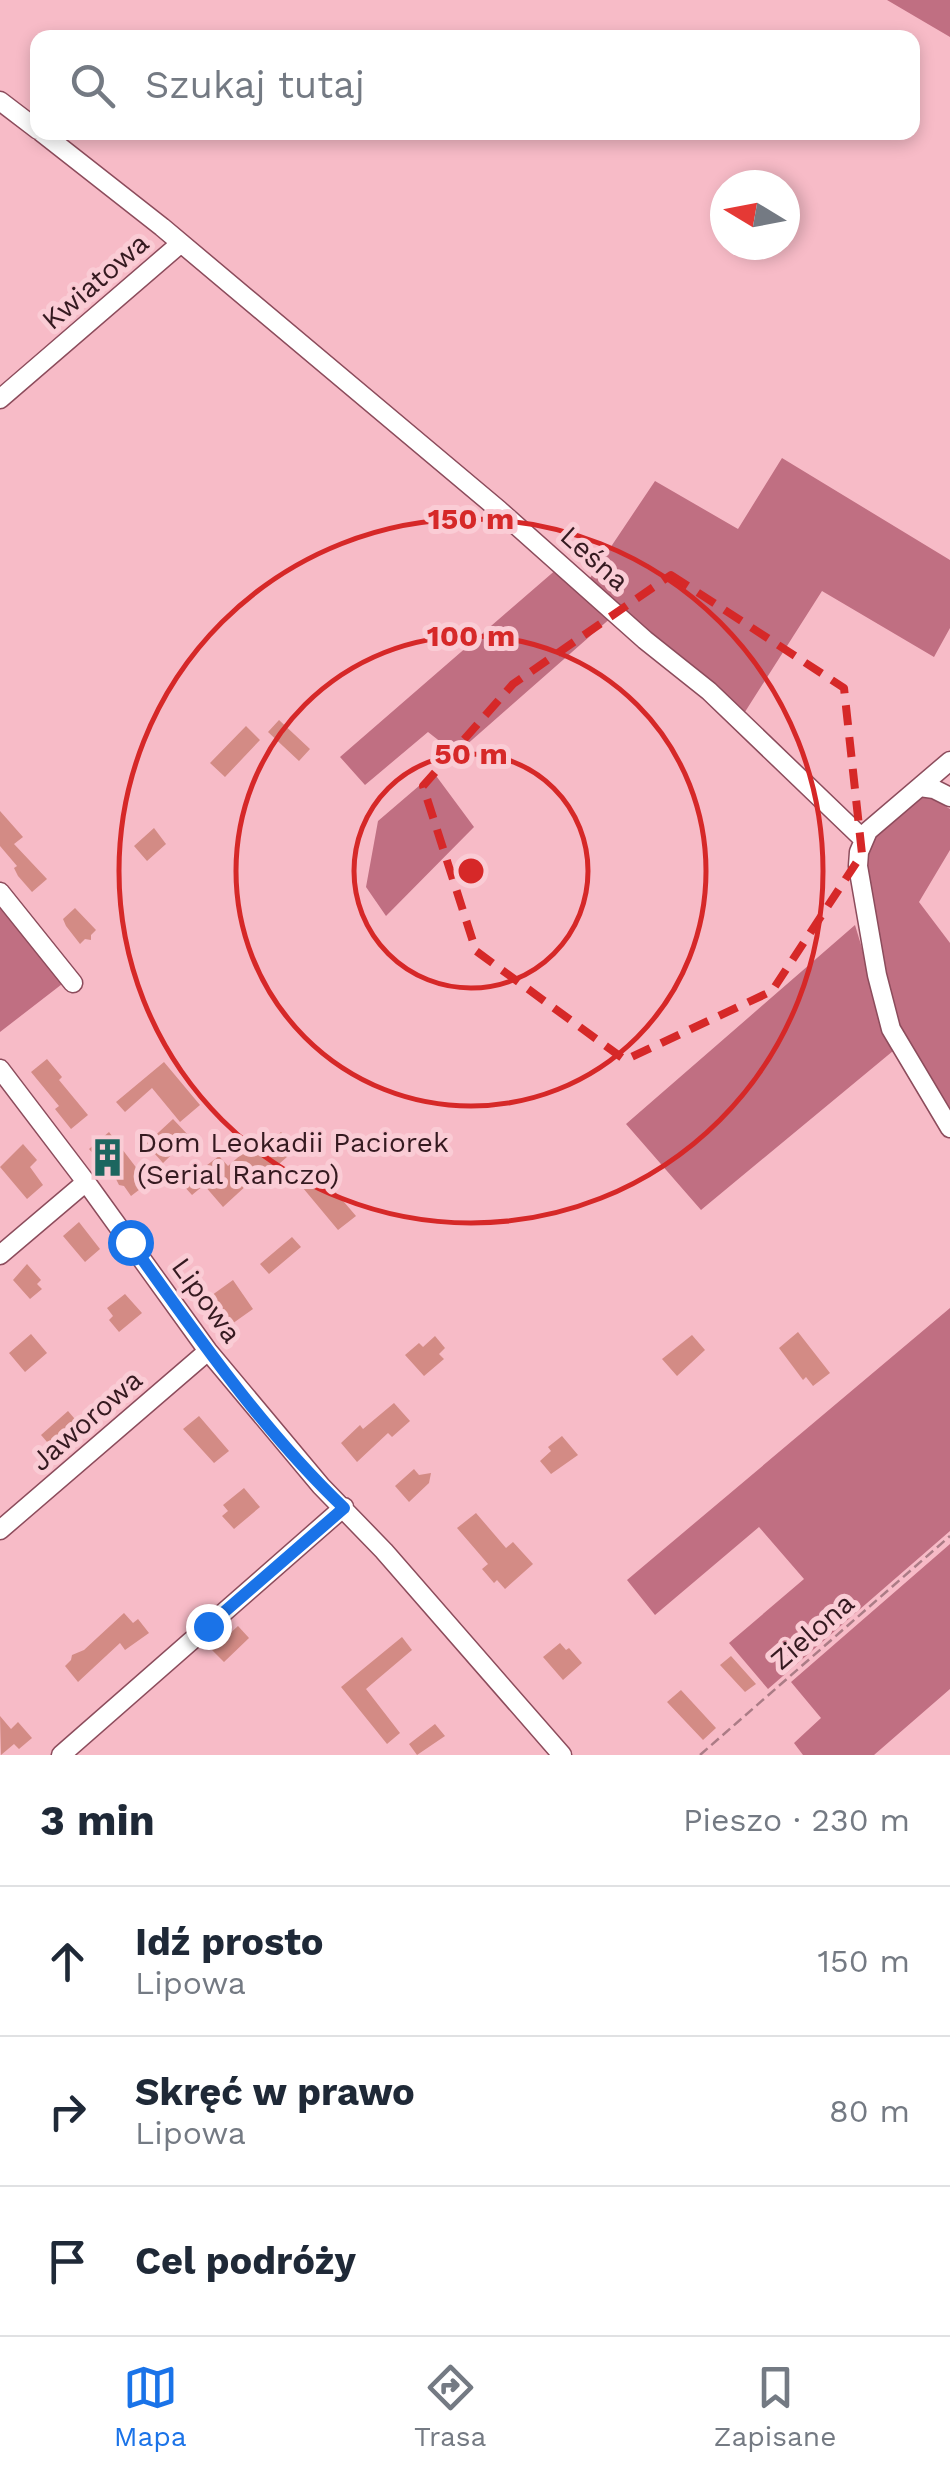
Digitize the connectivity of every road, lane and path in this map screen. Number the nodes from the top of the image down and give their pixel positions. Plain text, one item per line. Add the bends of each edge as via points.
1 (0, 102) edge
2 (30, 124) edge
3 (51, 140) edge
4 (181, 243) junction
5 (0, 399) edge
6 (950, 761) edge
7 (920, 787) junction
8 (950, 798) edge
9 (863, 839) junction
10 (0, 892) edge
11 (72, 983) dead end
12 (0, 1069) edge
13 (950, 1128) edge
14 (86, 1182) junction
15 (0, 1255) edge
16 (208, 1351) junction
17 (344, 1508) junction
18 (0, 1530) edge
19 (950, 1536) edge
20 (61, 1755) edge
21 (562, 1755) edge
22 (700, 1755) edge

1 - 2 street, Leśna
3 - 4 street, Leśna
4 - 5 street, Kwiatowa
4 - 9 street, Leśna via 709,692
6 - 7 street
7 - 8 street
7 - 9 street
9 - 13 street via 858,878 891,1029
10 - 11 street
12 - 14 street, Lipowa
14 - 15 street
14 - 16 street, Lipowa
16 - 17 street, Lipowa
16 - 18 street, Jaworowa
17 - 20 street
17 - 21 street, Lipowa
19 - 22 path, Zielona

